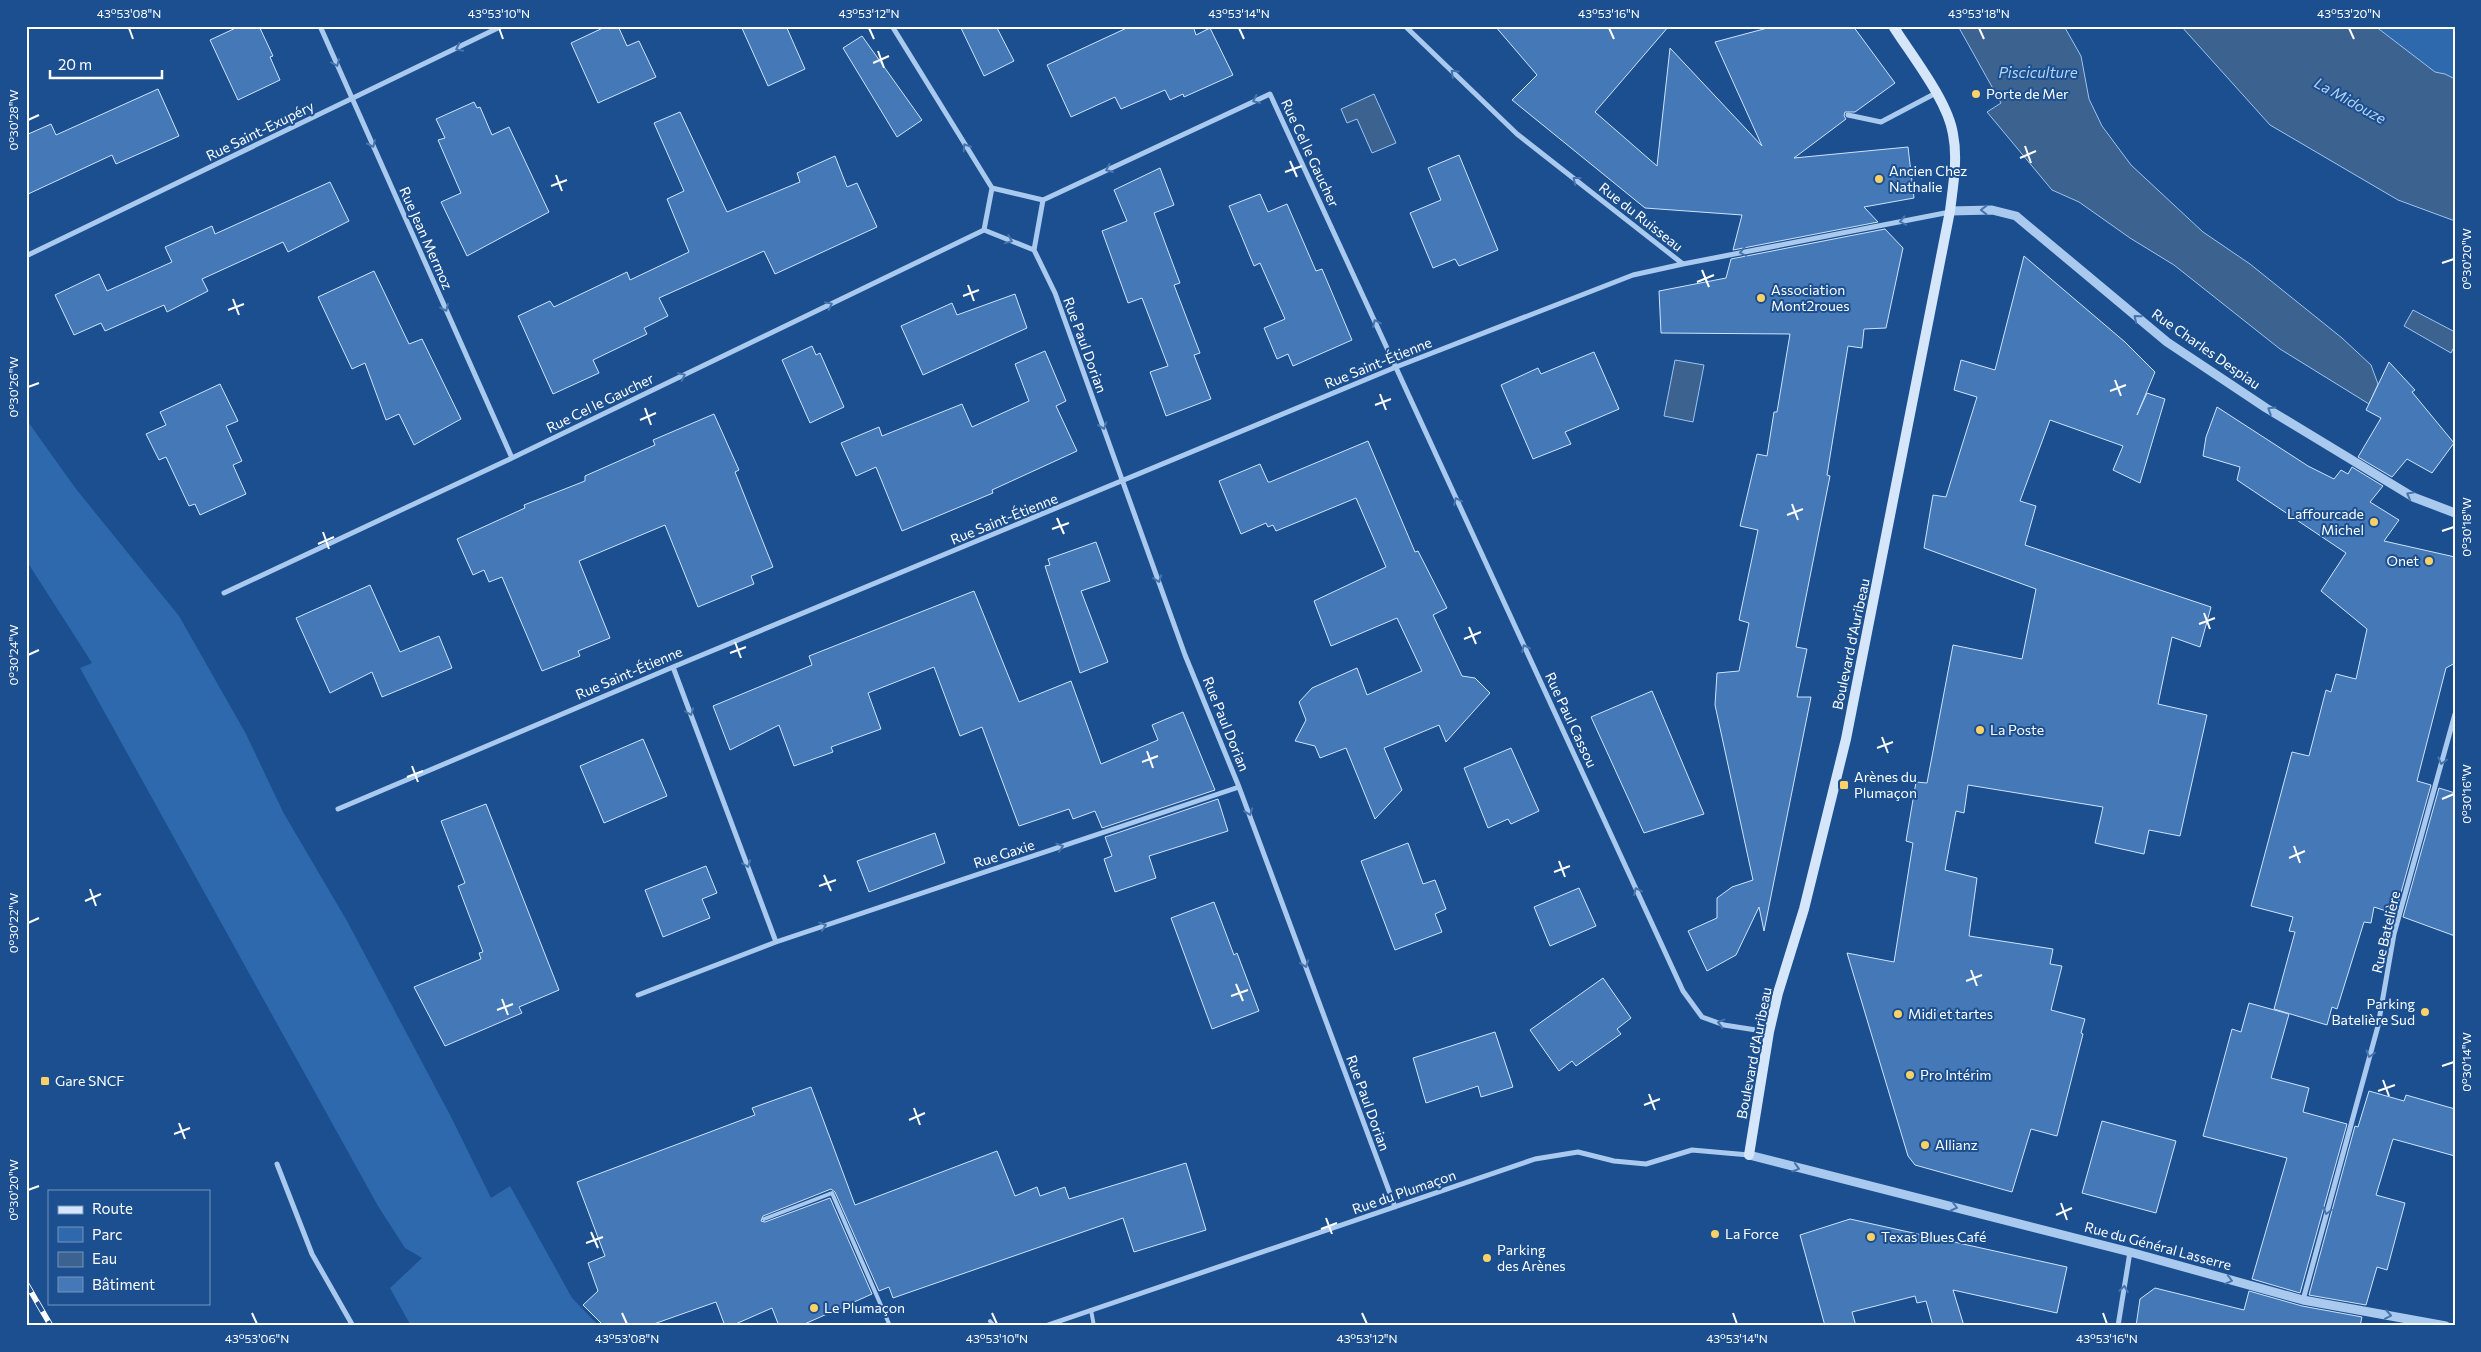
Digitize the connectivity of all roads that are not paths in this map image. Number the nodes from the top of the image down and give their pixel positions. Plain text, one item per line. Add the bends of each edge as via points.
1 (320, 26) edge
2 (502, 26) edge
3 (892, 26) edge
4 (1405, 26) edge
5 (1893, 26) edge
6 (1936, 93) junction
7 (352, 100) junction
8 (1848, 115) dead end
9 (992, 188) junction
10 (1044, 200) junction
11 (1950, 211) junction
12 (984, 230) junction
13 (1034, 250) junction
14 (26, 256) edge
15 (1684, 264) junction
16 (1396, 367) junction
17 (512, 458) junction
18 (1123, 482) junction
19 (2455, 513) edge
20 (224, 593) dead end
21 (673, 667) junction
22 (2455, 714) edge
23 (1239, 787) junction
24 (338, 809) dead end
25 (776, 942) junction
26 (638, 995) dead end
27 (1769, 1032) junction
28 (1749, 1155) junction
29 (277, 1164) dead end
30 (1395, 1207) junction
31 (764, 1219) dead end
32 (2130, 1252) junction
33 (2303, 1300) junction
34 (1091, 1310) junction
35 (990, 1321) dead end
36 (353, 1326) edge
37 (890, 1326) edge
38 (994, 1326) edge
39 (1045, 1326) edge
40 (1094, 1326) edge
41 (2118, 1326) edge
42 (2446, 1326) edge

1 -> 7 street, Rue Jean Mermoz
2 -> 7 street, Rue Saint-Exupéry
9 -> 3 street
15 -> 4 street, Rue du Ruisseau via 1517,134
5 - 6 main road, Boulevard d'Auribeau
6 - 8 street via 1882,122
6 - 11 main road, Boulevard d'Auribeau via 1948,113 1954,135 1955,172
7 - 14 street, Rue Saint-Exupéry
7 -> 17 street, Rue Jean Mermoz
9 - 10 street
9 - 12 street
10 - 13 street
16 -> 10 street, Rue Cel le Gaucher via 1270,94
11 -> 15 street, Rue du Ruisseau
19 -> 11 street, Rue Charles Despiau via 2412,497 2266,408 2167,342 2016,216 1992,210
11 - 27 main road, Boulevard d'Auribeau via 1846,739 1804,909
12 -> 13 street
17 -> 12 street, Rue Cel le Gaucher
13 -> 18 street, Rue Paul Dorian via 1054,293
15 - 16 street, Rue Saint-Étienne via 1633,274
16 - 18 street, Rue Saint-Étienne
27 -> 16 street, Rue Paul Cassou via 1724,1025 1702,1017 1683,991
17 - 20 street, Rue Cel le Gaucher
18 - 21 street, Rue Saint-Étienne
18 -> 23 street, Rue Paul Dorian via 1185,654
21 - 24 street, Rue Saint-Étienne
21 -> 25 street
22 -> 33 street, Rue Batelière via 2394,934 2378,1026
25 -> 23 street, Rue Gaxie
23 -> 30 street, Rue Paul Dorian
25 - 26 street, Rue Gaxie
27 - 28 main road, Boulevard d'Auribeau
28 - 30 street, Rue du Plumaçon via 1692,1150 1646,1164 1614,1161 1578,1152 1535,1159
28 -> 32 street, Rue du Général Lasserre
29 - 36 street via 312,1254
30 - 34 street, Rue du Plumaçon
31 - 37 lane via 832,1193
32 -> 33 street, Rue du Général Lasserre
41 -> 32 street
33 -> 42 street, Rue du Général Lasserre
34 - 39 street, Rue du Plumaçon
34 - 40 lane
35 - 38 lane

